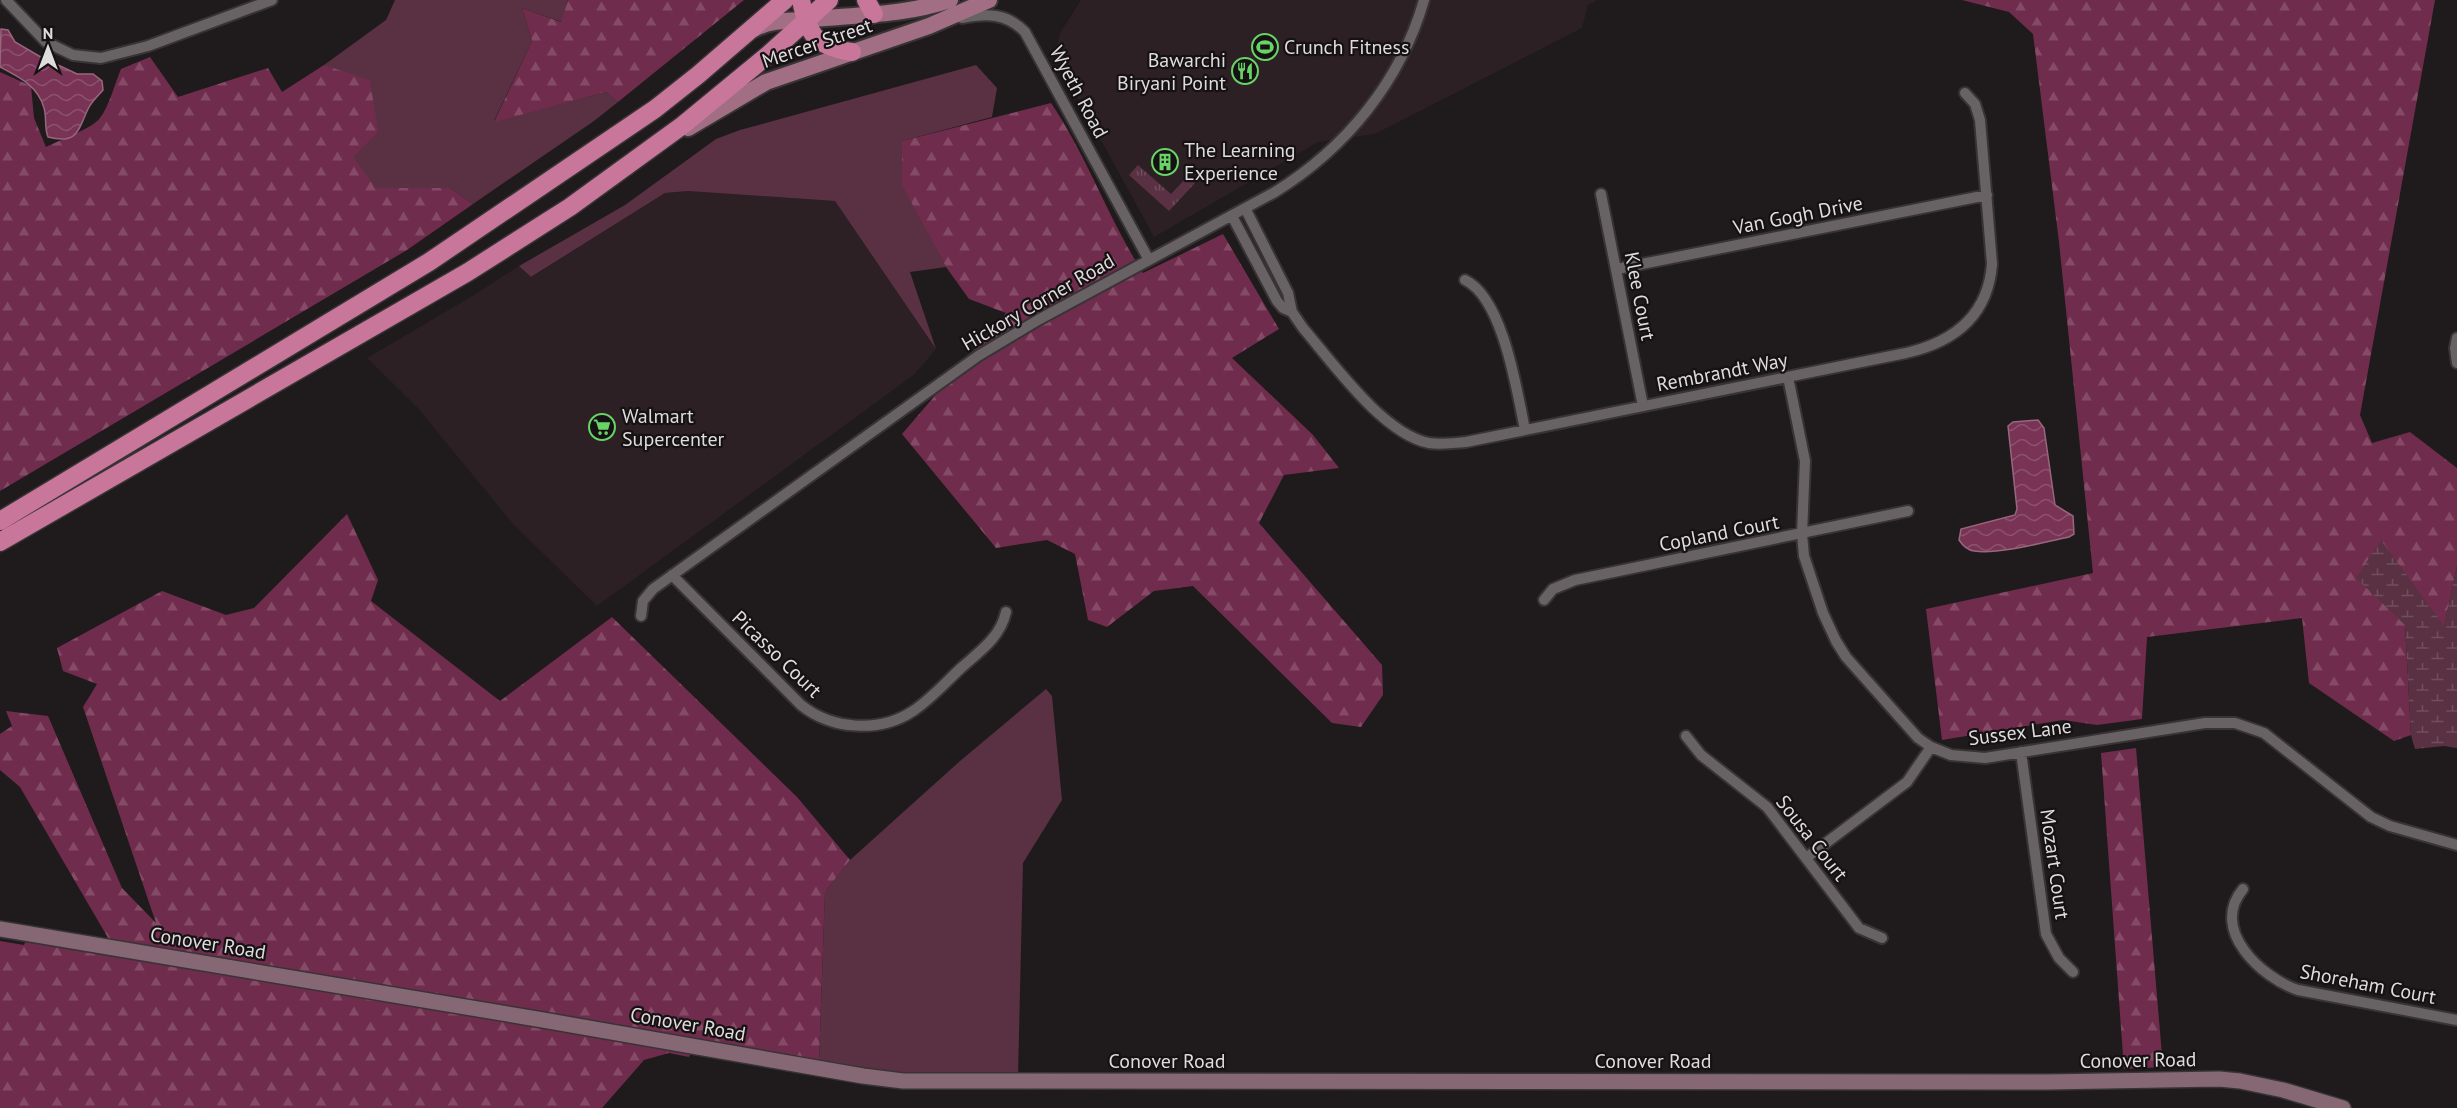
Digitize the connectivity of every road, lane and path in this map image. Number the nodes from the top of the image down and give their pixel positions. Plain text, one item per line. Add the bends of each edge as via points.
1 (6, 0) edge
2 (272, 0) edge
3 (785, 0) edge
4 (801, 0) edge
5 (829, 0) edge
6 (950, 0) edge
7 (989, 0) edge
8 (1424, 0) edge
9 (870, 7) edge
10 (807, 20) junction
11 (929, 26) junction
12 (748, 33) junction
13 (852, 52) junction
14 (1965, 93) dead end
15 (636, 160) junction
16 (1601, 194) dead end
17 (1987, 195) junction
18 (1245, 208) junction
19 (1232, 216) junction
20 (1149, 260) junction
21 (1617, 269) junction
22 (1465, 280) dead end
23 (1292, 312) junction
24 (2457, 338) edge
25 (2457, 363) edge
26 (1788, 377) junction
27 (234, 380) junction
28 (246, 401) junction
29 (1643, 406) junction
30 (1525, 430) junction
31 (1908, 511) dead end
32 (0, 520) edge
33 (1802, 534) junction
34 (0, 542) edge
35 (672, 575) junction
36 (1544, 600) dead end
37 (1006, 612) dead end
38 (641, 616) dead end
39 (1686, 736) dead end
40 (1931, 747) junction
41 (2021, 752) junction
42 (2457, 845) edge
43 (1806, 858) junction
44 (2243, 890) dead end
45 (0, 929) edge
46 (1881, 938) dead end
47 (2073, 972) dead end
48 (2457, 1020) edge
49 (2343, 1108) edge

1 - 2 street via 46,42 73,55 101,58 148,46
3 - 12 highway
4 - 10 highway
5 - 10 highway
6 - 9 main road, Mercer Street via 903,12
7 - 11 main road, Mercer Street
8 - 18 street, Hickory Corner Road via 1402,56 1357,124 1312,167
9 - 10 main road, Mercer Street
10 - 12 main road, Mercer Street via 768,22
10 - 13 highway via 818,42
10 - 15 highway
11 - 13 main road, Mercer Street
11 - 20 street, Wyeth Road via 981,14 999,16 1020,27
12 - 27 highway via 672,96 591,154 429,262
13 - 15 main road, Mercer Street via 766,82
14 - 17 street, Rembrandt Way via 1978,113
15 - 28 highway via 488,260
16 - 21 street, Klee Court
17 - 21 street, Van Gogh Drive
17 - 26 street, Rembrandt Way via 1990,276 1983,300 1961,328 1928,348
18 - 19 street, Hickory Corner Road
18 - 23 street, Rembrandt Way via 1288,293
19 - 20 street, Hickory Corner Road
19 - 23 street, Rembrandt Way via 1276,301
20 - 35 street, Hickory Corner Road via 978,356
21 - 29 street, Klee Court
22 - 30 street via 1481,292 1498,327
23 - 30 street, Rembrandt Way via 1350,382 1402,432 1428,443 1442,444
24 - 25 street
26 - 29 street, Rembrandt Way
26 - 33 street, Sussex Lane via 1805,461
27 - 28 street
27 - 32 highway
28 - 34 highway
29 - 30 street, Rembrandt Way
31 - 33 street, Copland Court
33 - 36 street, Copland Court via 1575,580 1553,589
33 - 40 street, Sussex Lane via 1810,576 1841,650 1911,732
35 - 37 street, Picasso Court via 801,705 827,720 856,726 885,723 913,711 993,640
35 - 38 street, Hickory Corner Road via 643,601
39 - 43 street, Sousa Court via 1701,755 1767,807
40 - 41 street, Sussex Lane via 1971,758
40 - 43 street via 1907,782
41 - 42 street, Sussex Lane via 2205,723 2245,725 2273,739 2372,817
41 - 47 street, Mozart Court via 2046,934 2054,951
43 - 46 street, Sousa Court via 1859,928
44 - 48 street, Shoreham Court via 2233,909 2238,939 2255,964 2275,980 2305,991
45 - 49 street, Conover Road via 903,1081 2218,1079 2262,1085

